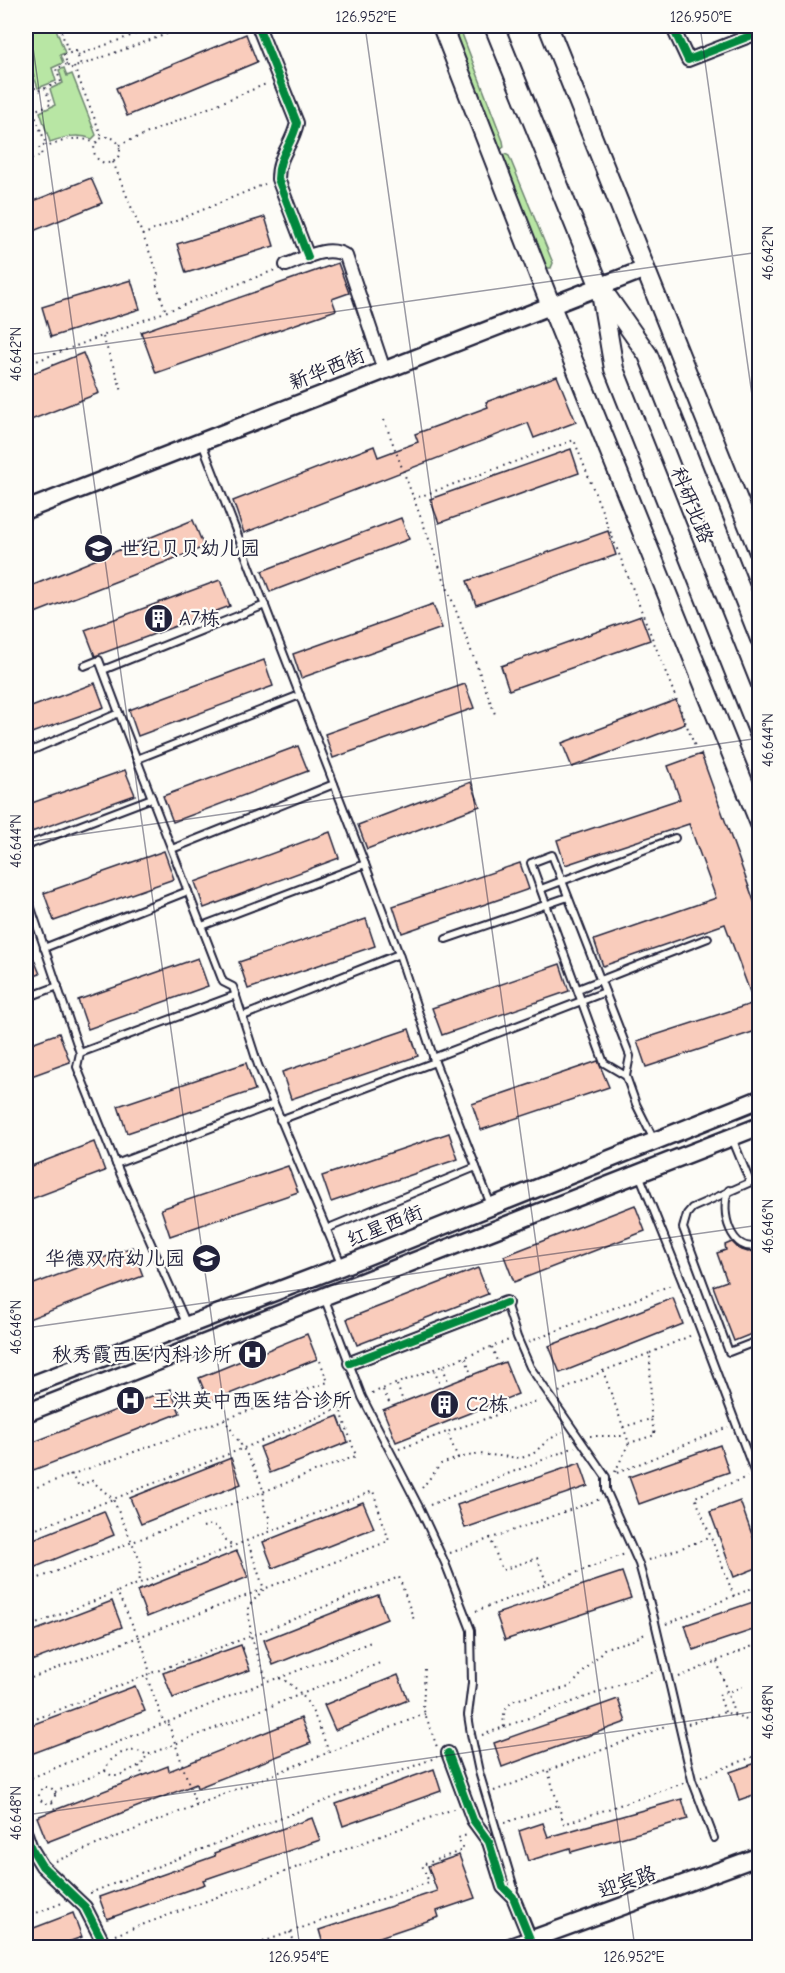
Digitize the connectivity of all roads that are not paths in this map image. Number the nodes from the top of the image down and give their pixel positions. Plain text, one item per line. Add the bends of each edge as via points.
1 (258, 26) edge
2 (442, 26) edge
3 (494, 26) edge
4 (548, 26) edge
5 (672, 26) edge
6 (759, 32) edge
7 (308, 257) junction
8 (286, 265) road end
9 (645, 269) junction
10 (600, 287) junction
11 (551, 306) junction
12 (384, 370) junction
13 (202, 441) junction
14 (26, 510) edge
15 (759, 555) edge
16 (265, 605) junction
17 (759, 639) edge
18 (84, 666) dead end
19 (103, 670) junction
20 (300, 695) junction
21 (119, 713) junction
22 (759, 736) edge
23 (26, 753) edge
24 (137, 759) junction
25 (334, 784) junction
26 (152, 798) junction
27 (759, 824) edge
28 (675, 838) dead end
29 (26, 846) edge
30 (172, 849) junction
31 (365, 864) junction
32 (562, 881) junction
33 (541, 889) junction
34 (188, 891) junction
35 (26, 893) edge
36 (568, 897) junction
37 (27, 903) edge
38 (546, 905) junction
39 (202, 926) junction
40 (708, 938) dead end
41 (446, 939) dead end
42 (44, 948) junction
43 (399, 954) junction
44 (600, 980) junction
45 (58, 986) junction
46 (578, 989) junction
47 (605, 992) junction
48 (236, 995) junction
49 (26, 998) edge
50 (583, 1002) junction
51 (243, 1016) junction
52 (80, 1053) junction
53 (434, 1060) junction
54 (626, 1076) junction
55 (759, 1099) edge
56 (274, 1104) junction
57 (280, 1120) junction
58 (759, 1126) edge
59 (732, 1137) junction
60 (654, 1140) junction
61 (664, 1163) junction
62 (116, 1164) junction
63 (476, 1167) junction
64 (638, 1173) junction
65 (759, 1178) edge
66 (750, 1182) junction
67 (729, 1190) junction
68 (491, 1206) junction
69 (326, 1229) junction
70 (759, 1245) edge
71 (342, 1266) junction
72 (324, 1273) junction
73 (328, 1294) junction
74 (506, 1303) joint
75 (187, 1325) junction
76 (759, 1340) edge
77 (350, 1364) junction
78 (26, 1387) edge
79 (26, 1413) edge
80 (759, 1486) edge
81 (448, 1753) dead end
82 (26, 1834) edge
83 (714, 1838) dead end
84 (759, 1856) edge
85 (513, 1897) junction
86 (530, 1939) junction
87 (104, 1943) edge
88 (511, 1947) edge

1 - 7 street via 297,123 278,165 278,179
2 - 11 main road
3 - 10 main road, 科研北路
4 - 9 main road
5 - 6 street via 688,60
7 - 8 street
7 - 12 street via 329,250 339,250 346,256
9 - 10 main road, 新华西街
9 - 15 main road
10 - 11 main road, 新华西街
10 - 17 main road, 科研北路 via 648,355
10 - 22 main road, 科研北路 via 614,369
11 - 12 main road, 新华西街
11 - 27 main road
12 - 13 main road, 新华西街
13 - 14 main road, 新华西街
13 - 16 lane
16 - 19 lane
16 - 20 lane
18 - 19 lane via 99,660
19 - 21 lane
20 - 24 lane
20 - 25 lane
21 - 23 lane
21 - 24 lane
24 - 26 lane
25 - 30 lane
25 - 31 lane
26 - 29 lane
26 - 30 lane
28 - 32 lane
30 - 34 lane
31 - 39 lane
31 - 43 lane
32 - 33 lane
32 - 33 lane via 552,855 531,863
32 - 36 lane
33 - 38 lane
34 - 39 lane
34 - 42 lane
35 - 37 lane
36 - 38 lane
36 - 44 lane
37 - 42 lane
38 - 41 lane
38 - 46 lane
39 - 48 lane via 223,982 233,987
40 - 44 lane
42 - 45 lane
43 - 51 lane
43 - 53 lane
44 - 46 lane
44 - 47 lane
45 - 49 lane
45 - 52 lane
46 - 50 lane
47 - 50 lane
47 - 54 lane via 630,1056
48 - 51 lane
48 - 52 lane
50 - 53 lane
50 - 54 lane via 604,1063
51 - 56 lane
52 - 62 lane via 77,1067
53 - 57 lane
53 - 63 lane
54 - 60 lane
55 - 60 main road, 红星西街
56 - 57 lane
56 - 62 lane
57 - 69 lane
58 - 59 main road
59 - 61 main road
59 - 66 lane
60 - 61 main road
60 - 68 main road, 红星西街
61 - 64 main road
62 - 75 lane
63 - 68 lane
63 - 69 lane
64 - 73 main road
64 - 80 lane
65 - 66 lane
66 - 67 lane
67 - 70 lane via 726,1210 731,1233 745,1247
67 - 76 lane via 692,1208 683,1228 729,1352
68 - 71 main road, 红星西街
69 - 71 lane
71 - 72 main road, 红星西街
72 - 73 main road
72 - 75 main road, 红星西街
73 - 77 lane
73 - 79 main road
74 - 77 street
74 - 83 lane via 530,1367 606,1477 608,1496 639,1564 692,1780
75 - 78 main road, 红星西街
77 - 85 lane via 362,1397 442,1557 471,1630 468,1715 514,1888
81 - 85 street via 473,1820 489,1842 503,1887
82 - 87 street via 42,1866 85,1907
84 - 86 main road, 迎宾路
85 - 86 street
86 - 88 main road, 迎宾路

